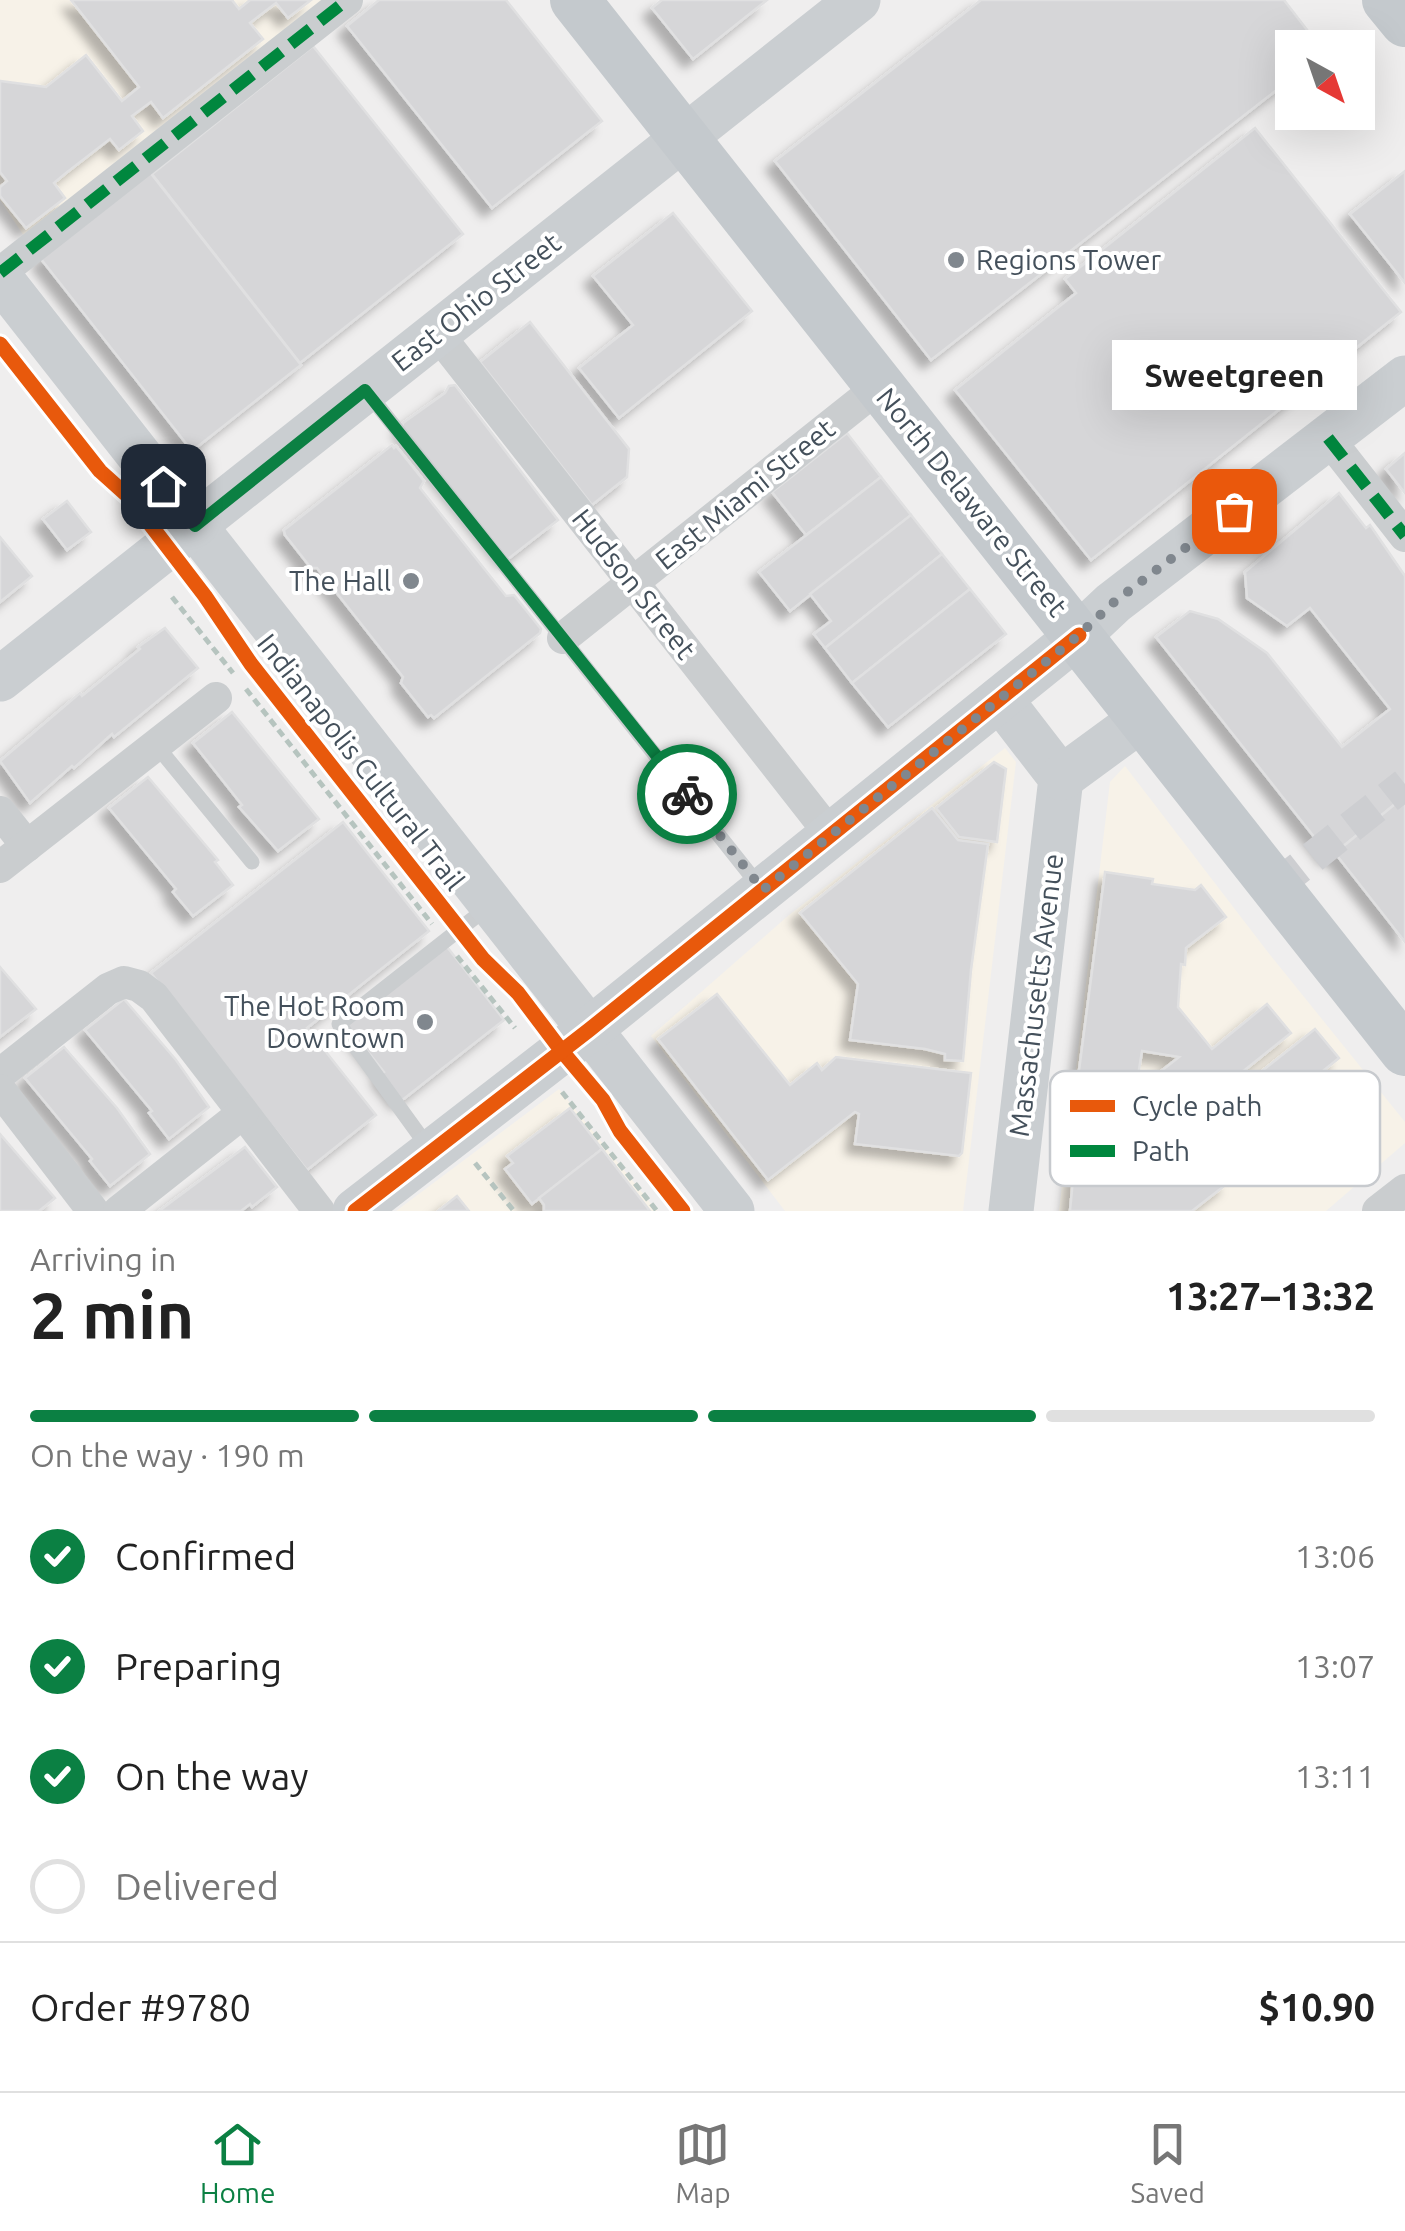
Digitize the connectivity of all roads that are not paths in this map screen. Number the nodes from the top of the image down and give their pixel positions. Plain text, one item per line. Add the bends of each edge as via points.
1 (347, 0) edge
2 (576, 0) edge
3 (858, 0) edge
4 (1387, 0) edge
5 (1405, 22) edge
6 (684, 138) junction
7 (0, 276) edge
8 (437, 334) junction
9 (1405, 378) edge
10 (880, 386) junction
11 (365, 390) junction
12 (1328, 438) junction
13 (195, 526) junction
14 (1405, 536) edge
15 (633, 583) junction
16 (1079, 635) junction
17 (564, 638) junction
18 (0, 679) edge
19 (231, 686) road end
20 (1000, 699) junction
21 (1143, 718) junction
22 (156, 745) junction
23 (1061, 778) junction
24 (0, 812) edge
25 (830, 835) junction
26 (27, 846) junction
27 (252, 862) dead end
28 (0, 867) edge
29 (763, 890) junction
30 (491, 905) junction
31 (589, 1030) junction
32 (1405, 1051) edge
33 (0, 1074) edge
34 (0, 1090) edge
35 (242, 1112) junction
36 (450, 1154) junction
37 (1405, 1190) edge
38 (93, 1211) edge
39 (119, 1211) edge
40 (319, 1211) edge
41 (355, 1211) edge
42 (732, 1211) edge
43 (1011, 1211) edge
44 (1378, 1211) edge

1 - 7 street
2 - 6 main road, North Delaware Street
3 - 6 main road, East Ohio Street
4 - 5 main road
6 - 8 main road, East Ohio Street
6 - 10 main road, North Delaware Street
7 - 13 main road
8 - 11 main road, East Ohio Street
8 - 15 street, Hudson Street
9 - 12 main road
10 - 15 street, East Miami Street
10 - 16 main road, North Delaware Street
11 - 13 main road, East Ohio Street
11 - 17 lane
12 - 14 street
12 - 16 main road
13 - 18 main road, East Ohio Street
13 - 30 main road
15 - 17 street, East Miami Street
15 - 25 street, Hudson Street
16 - 20 main road
16 - 21 main road, North Delaware Street
17 - 29 lane
19 - 22 street
20 - 23 main road
20 - 25 main road
21 - 23 main road
21 - 32 main road, North Delaware Street
22 - 26 street
22 - 27 lane
23 - 43 main road, Massachusetts Avenue
24 - 26 street
25 - 29 main road
26 - 28 street
29 - 31 main road
30 - 31 main road
30 - 36 lane via 339,1024 410,1119
31 - 36 main road
31 - 42 main road
33 - 35 street via 108,989 132,983 154,997
34 - 38 street
35 - 39 street
35 - 40 street
36 - 41 main road
37 - 44 street

